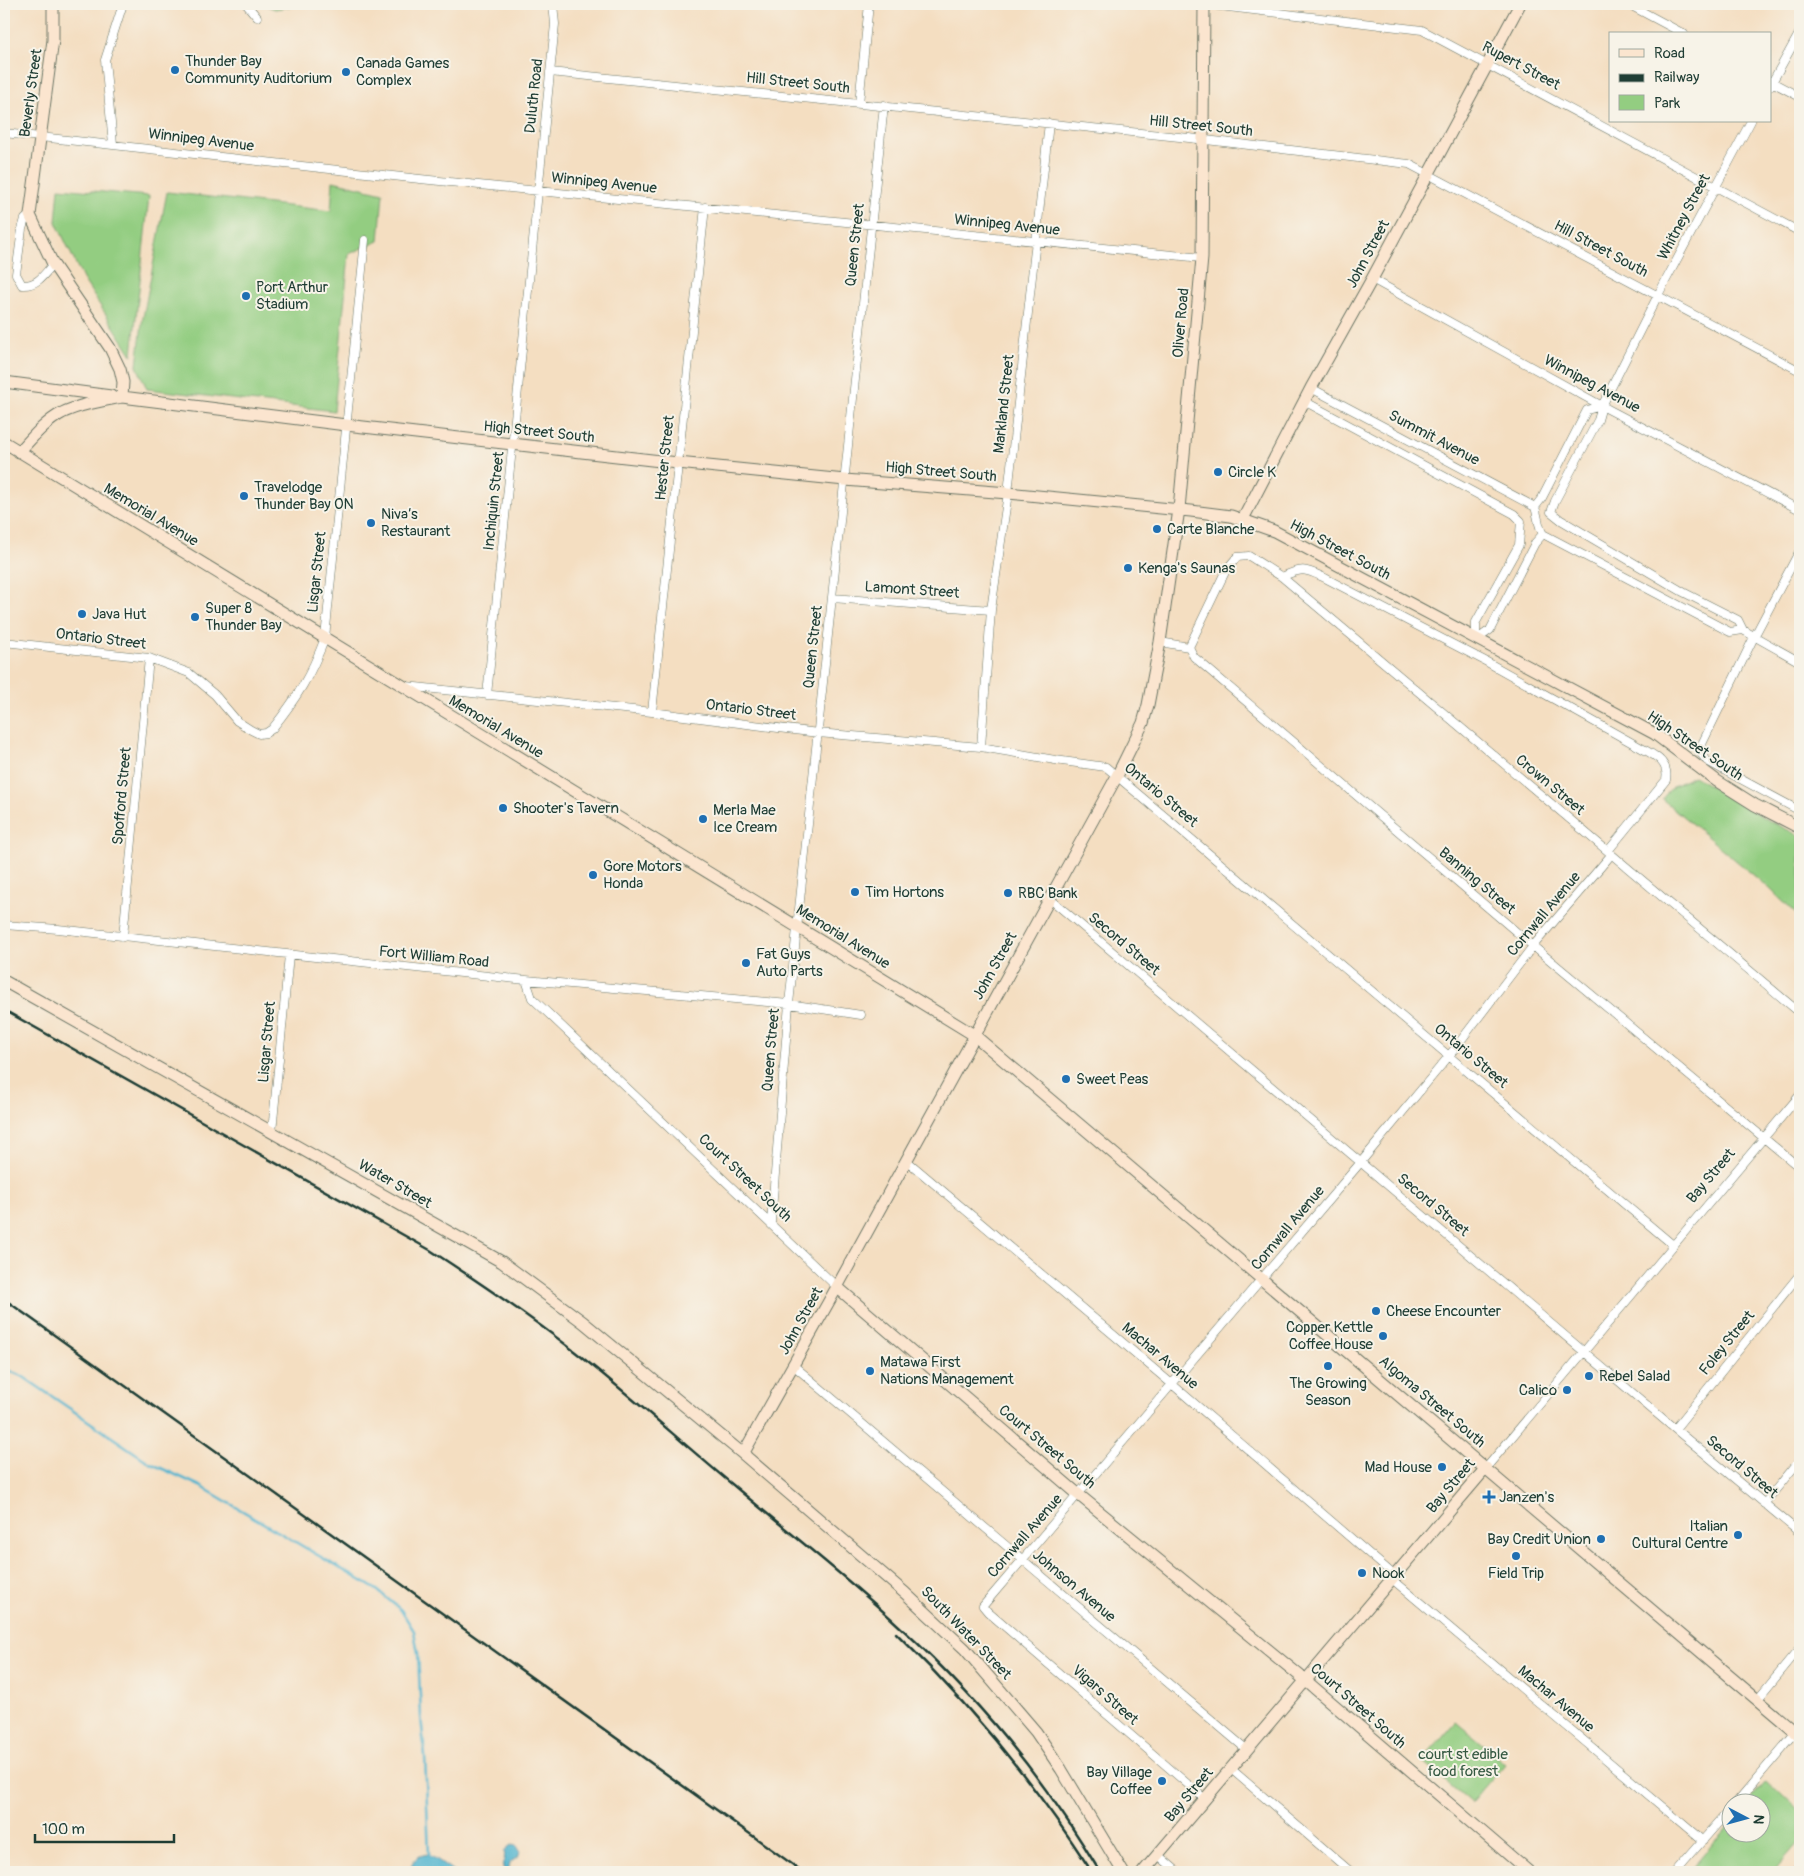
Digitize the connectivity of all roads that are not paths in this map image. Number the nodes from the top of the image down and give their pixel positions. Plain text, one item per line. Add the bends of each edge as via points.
1 (53, 4) edge
2 (122, 4) edge
3 (246, 4) edge
4 (553, 4) edge
5 (869, 4) edge
6 (1204, 4) edge
7 (1520, 4) edge
8 (1628, 4) edge
9 (258, 17) dead end
10 (1680, 32) edge
11 (1800, 32) edge
12 (1487, 64) junction
13 (550, 72) junction
14 (1772, 81) edge
15 (1772, 83) edge
16 (1800, 96) edge
17 (859, 103) junction
18 (884, 105) junction
19 (1750, 122) edge
20 (1049, 123) junction
21 (4, 133) edge
22 (40, 137) junction
23 (1204, 140) junction
24 (113, 144) junction
25 (1428, 173) junction
26 (1716, 186) junction
27 (538, 190) junction
28 (704, 207) junction
29 (30, 215) junction
30 (870, 225) junction
31 (1800, 232) edge
32 (365, 240) dead end
33 (1036, 242) junction
34 (1202, 258) junction
35 (53, 264) junction
36 (1372, 280) junction
37 (1658, 295) junction
38 (1800, 371) edge
39 (4, 382) edge
40 (1311, 388) junction
41 (122, 397) junction
42 (1304, 401) junction
43 (1602, 406) junction
44 (346, 425) junction
45 (4, 442) edge
46 (513, 444) junction
47 (19, 452) junction
48 (678, 463) junction
49 (845, 480) junction
50 (1008, 493) junction
51 (1535, 507) junction
52 (1179, 509) junction
53 (1800, 510) edge
54 (1243, 519) junction
55 (1543, 534) junction
56 (1800, 550) edge
57 (1282, 577) junction
58 (1683, 592) junction
59 (832, 598) junction
60 (1677, 604) junction
61 (991, 610) junction
62 (1743, 630) junction
63 (1754, 637) junction
64 (325, 638) junction
65 (1476, 640) junction
66 (4, 642) edge
67 (1160, 642) junction
68 (1189, 647) junction
69 (149, 658) junction
70 (1800, 662) edge
71 (399, 685) junction
72 (488, 695) junction
73 (652, 712) junction
74 (818, 732) junction
75 (259, 734) joint
76 (981, 747) junction
77 (1117, 776) junction
78 (1800, 811) edge
79 (1800, 828) edge
80 (1609, 853) junction
81 (1049, 898) junction
82 (4, 925) edge
83 (798, 927) junction
84 (123, 937) junction
85 (1533, 946) junction
86 (289, 955) junction
87 (526, 980) junction
88 (4, 982) edge
89 (789, 1004) junction
90 (1800, 1012) edge
91 (861, 1015) dead end
92 (974, 1035) junction
93 (1449, 1056) junction
94 (1800, 1095) edge
95 (272, 1132) junction
96 (1764, 1137) junction
97 (906, 1160) junction
98 (1361, 1162) junction
99 (1800, 1168) edge
100 (771, 1222) junction
101 (1673, 1245) junction
102 (1800, 1274) edge
103 (1263, 1278) junction
104 (837, 1287) junction
105 (1583, 1351) junction
106 (793, 1365) junction
107 (1173, 1385) junction
108 (1675, 1429) junction
109 (743, 1454) junction
110 (1800, 1460) edge
111 (1486, 1468) junction
112 (1079, 1495) junction
113 (1764, 1504) junction
114 (1800, 1533) edge
115 (1022, 1559) junction
116 (1393, 1577) junction
117 (988, 1612) joint
118 (1800, 1648) edge
119 (1305, 1680) junction
120 (1758, 1699) junction
121 (1798, 1734) edge
122 (1246, 1749) junction
123 (1230, 1768) junction
124 (1743, 1794) edge
125 (1205, 1799) junction
126 (1722, 1818) edge
127 (1702, 1841) junction
128 (1158, 1855) junction
129 (1800, 1866) edge
130 (1525, 1871) edge
131 (1123, 1872) edge
132 (1142, 1872) edge
133 (1178, 1872) edge
134 (1350, 1872) edge
135 (1675, 1872) edge
136 (1794, 1872) edge

1 - 22 main road, Beverly Street via 53,40
2 - 24 street via 104,60
3 - 9 street
4 - 13 street, Duluth Road via 555,24
5 - 17 street
6 - 12 street, Rupert Street via 1422,30
6 - 23 main road, Oliver Road
7 - 12 main road, John Street
8 - 10 street
11 - 14 street
12 - 25 main road, John Street
12 - 26 street, Rupert Street
13 - 17 street, Hill Street South
13 - 27 street, Duluth Road
15 - 16 street
17 - 18 street, Hill Street South
18 - 20 street, Hill Street South
18 - 30 street, Queen Street
19 - 26 street, Whitney Street
20 - 23 street, Hill Street South
20 - 33 street, Markland Street
21 - 22 street, Winnipeg Avenue
22 - 24 street, Winnipeg Avenue
22 - 29 main road, Beverly Street
23 - 25 street, Hill Street South via 1409,164
23 - 34 main road, Oliver Road
24 - 27 street, Winnipeg Avenue
25 - 36 main road, John Street
25 - 37 street, Hill Street South
26 - 31 street, Rupert Street
26 - 37 street, Whitney Street
27 - 28 street, Winnipeg Avenue
27 - 46 street, Inchiquin Street
28 - 30 street, Winnipeg Avenue
28 - 48 street, Hester Street
29 - 35 main road
29 - 35 street, Beverly Street via 22,229 16,274 19,282 22,285 32,284
30 - 33 street, Winnipeg Avenue
30 - 49 street, Queen Street
32 - 44 street, Lisgar Street
33 - 34 street, Winnipeg Avenue
33 - 50 street, Markland Street
34 - 52 main road, Oliver Road
35 - 41 main road via 110,348 120,369
36 - 40 main road, John Street
36 - 43 street, Winnipeg Avenue
37 - 38 street, Hill Street South
37 - 43 street, Whitney Street
39 - 41 main road
40 - 42 main road, John Street
40 - 51 street, Summit Avenue
41 - 44 main road, High Street South
41 - 47 main road, High Street South via 90,403 61,414 37,432
42 - 54 main road, John Street
42 - 65 street, Summit Avenue via 1514,514 1521,521 1518,545 1476,622
43 - 51 street via 1587,410
43 - 53 street, Winnipeg Avenue
43 - 58 street, Whitney Street via 1551,512
44 - 46 main road, High Street South
44 - 64 street, Lisgar Street
45 - 47 main road, Memorial Avenue
46 - 48 main road, High Street South
46 - 72 street, Inchiquin Street
47 - 64 main road, Memorial Avenue
48 - 49 main road, High Street South
48 - 73 street, Hester Street
49 - 50 main road, High Street South
49 - 59 street, Queen Street
50 - 52 main road, High Street South
50 - 61 street, Markland Street
51 - 55 street
52 - 54 main road, High Street South
52 - 67 main road, Oliver Road
54 - 65 main road, High Street South via 1274,531
55 - 60 street
55 - 65 street via 1535,543 1490,630
56 - 63 street
57 - 68 street via 1249,556 1237,557 1226,570
57 - 80 street, Crown Street
57 - 80 street, Cornwall Avenue via 1305,570 1325,578 1487,662 1661,761 1667,772 1666,780
58 - 60 street
58 - 62 street via 1738,620
59 - 61 street, Lamont Street
59 - 74 street, Queen Street
60 - 62 street via 1730,632
61 - 76 street, Markland Street
62 - 63 street
63 - 70 street
63 - 78 street via 1700,752 1714,765
64 - 71 main road, Memorial Avenue
64 - 75 street, Lisgar Street via 311,672 291,706 272,729
65 - 79 main road, High Street South via 1655,734 1717,781
66 - 69 street, Ontario Street
67 - 68 street
67 - 77 main road, John Street via 1143,723
68 - 85 street, Banning Street via 1194,657 1218,678
69 - 75 street, Ontario Street via 190,673 237,721
69 - 84 street, Spofford Street
71 - 72 street, Ontario Street
71 - 83 main road, Memorial Avenue
72 - 73 street, Ontario Street
73 - 74 street, Ontario Street
74 - 76 street, Ontario Street
74 - 83 street, Queen Street
76 - 77 street, Ontario Street via 1106,767
77 - 81 main road, John Street
77 - 93 street, Ontario Street
80 - 85 street, Cornwall Avenue
80 - 90 street, Crown Street
81 - 92 main road, John Street
81 - 98 street, Secord Street
82 - 84 street, Fort William Road
83 - 89 street, Queen Street
83 - 92 main road, Memorial Avenue
84 - 86 street, Fort William Road
85 - 93 street, Cornwall Avenue
85 - 96 street, Banning Street
86 - 87 street, Fort William Road
86 - 95 street, Lisgar Street
87 - 89 street, Fort William Road
87 - 100 street, Court Street South via 532,998
88 - 95 main road, Water Street
89 - 91 street, Fort William Road
89 - 100 street, Queen Street
92 - 97 main road, John Street
92 - 103 main road, Algoma Street South
93 - 98 street, Cornwall Avenue
93 - 101 street, Ontario Street
94 - 96 street, Bay Street
95 - 109 main road, Water Street via 502,1262 584,1322
96 - 99 street, Banning Street
96 - 101 street, Bay Street
97 - 104 main road, John Street
97 - 107 street, Machar Avenue
98 - 103 street, Cornwall Avenue
98 - 105 street, Secord Street
100 - 104 street, Court Street South
101 - 105 street, Bay Street
102 - 108 street, Foley Street
103 - 107 street, Cornwall Avenue
103 - 111 main road, Algoma Street South
104 - 106 main road, John Street
104 - 112 main road, Court Street South
105 - 108 street, Secord Street
105 - 111 street, Bay Street
106 - 109 main road, John Street
106 - 115 street, Johnson Avenue
107 - 112 street, Cornwall Avenue
107 - 116 street, Machar Avenue
108 - 113 street, Secord Street
109 - 131 main road, South Water Street via 965,1649 1036,1732
110 - 113 street
111 - 116 main road, Bay Street
111 - 120 main road, Algoma Street South
112 - 115 street, Cornwall Avenue
112 - 119 main road, Court Street South
113 - 114 street, Secord Street
115 - 117 street, Cornwall Avenue via 983,1606
115 - 122 street, Johnson Avenue
116 - 119 main road, Bay Street
116 - 127 street, Machar Avenue
117 - 125 street, Vigars Street
118 - 120 street
119 - 122 main road, Bay Street
119 - 130 main road, Court Street South
120 - 121 main road, Algoma Street South
121 - 124 street
122 - 123 main road, Bay Street
123 - 125 main road, Bay Street
123 - 134 street
125 - 128 main road, Bay Street
126 - 127 street
127 - 135 street
128 - 132 main road, Bay Street
128 - 133 street
129 - 136 street

